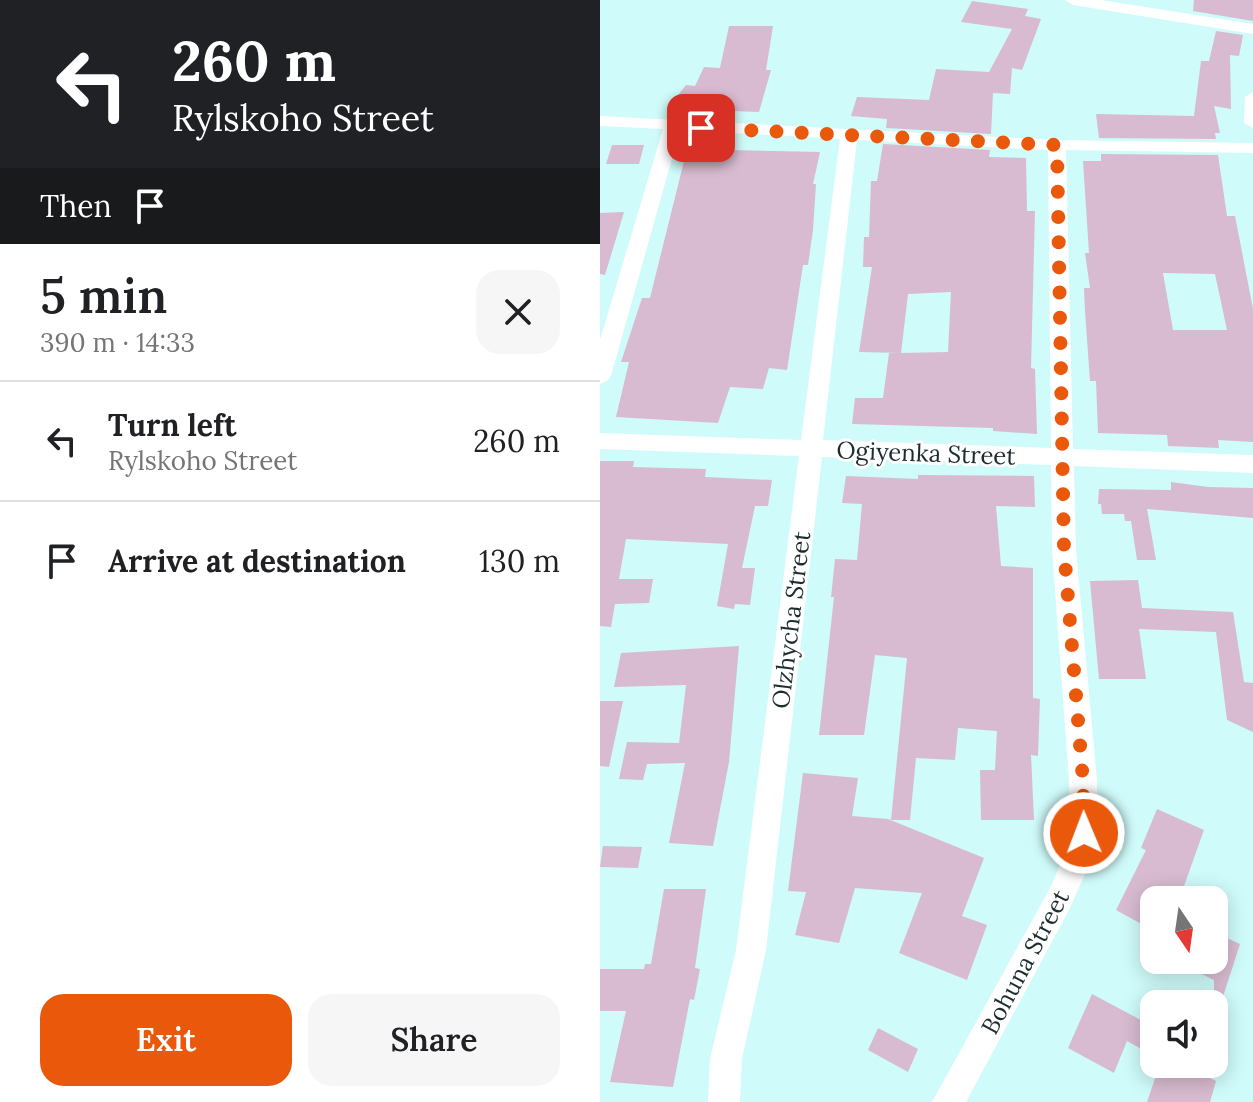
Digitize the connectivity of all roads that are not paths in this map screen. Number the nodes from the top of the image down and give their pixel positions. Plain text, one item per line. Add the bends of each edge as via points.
1 (1073, 0) edge
2 (1253, 29) edge
3 (1253, 97) edge
4 (600, 121) edge
5 (1253, 123) edge
6 (672, 127) junction
7 (849, 135) junction
8 (1057, 145) junction
9 (1253, 148) edge
10 (600, 376) edge
11 (600, 441) edge
12 (812, 449) junction
13 (1063, 458) junction
14 (1253, 464) edge
15 (724, 1102) edge
16 (948, 1102) edge

1 - 2 street
3 - 5 street
4 - 6 street
6 - 7 street
6 - 10 street
7 - 8 street
7 - 12 street, Olzhycha Street
8 - 9 street
8 - 13 street, Bohuna Street
11 - 12 street, Ogiyenka Street
12 - 13 street, Ogiyenka Street
12 - 15 street, Olzhycha Street via 751,950 726,1059
13 - 14 street, Ogiyenka Street
13 - 16 street, Bohuna Street via 1066,601 1083,781 1081,849 1044,928

